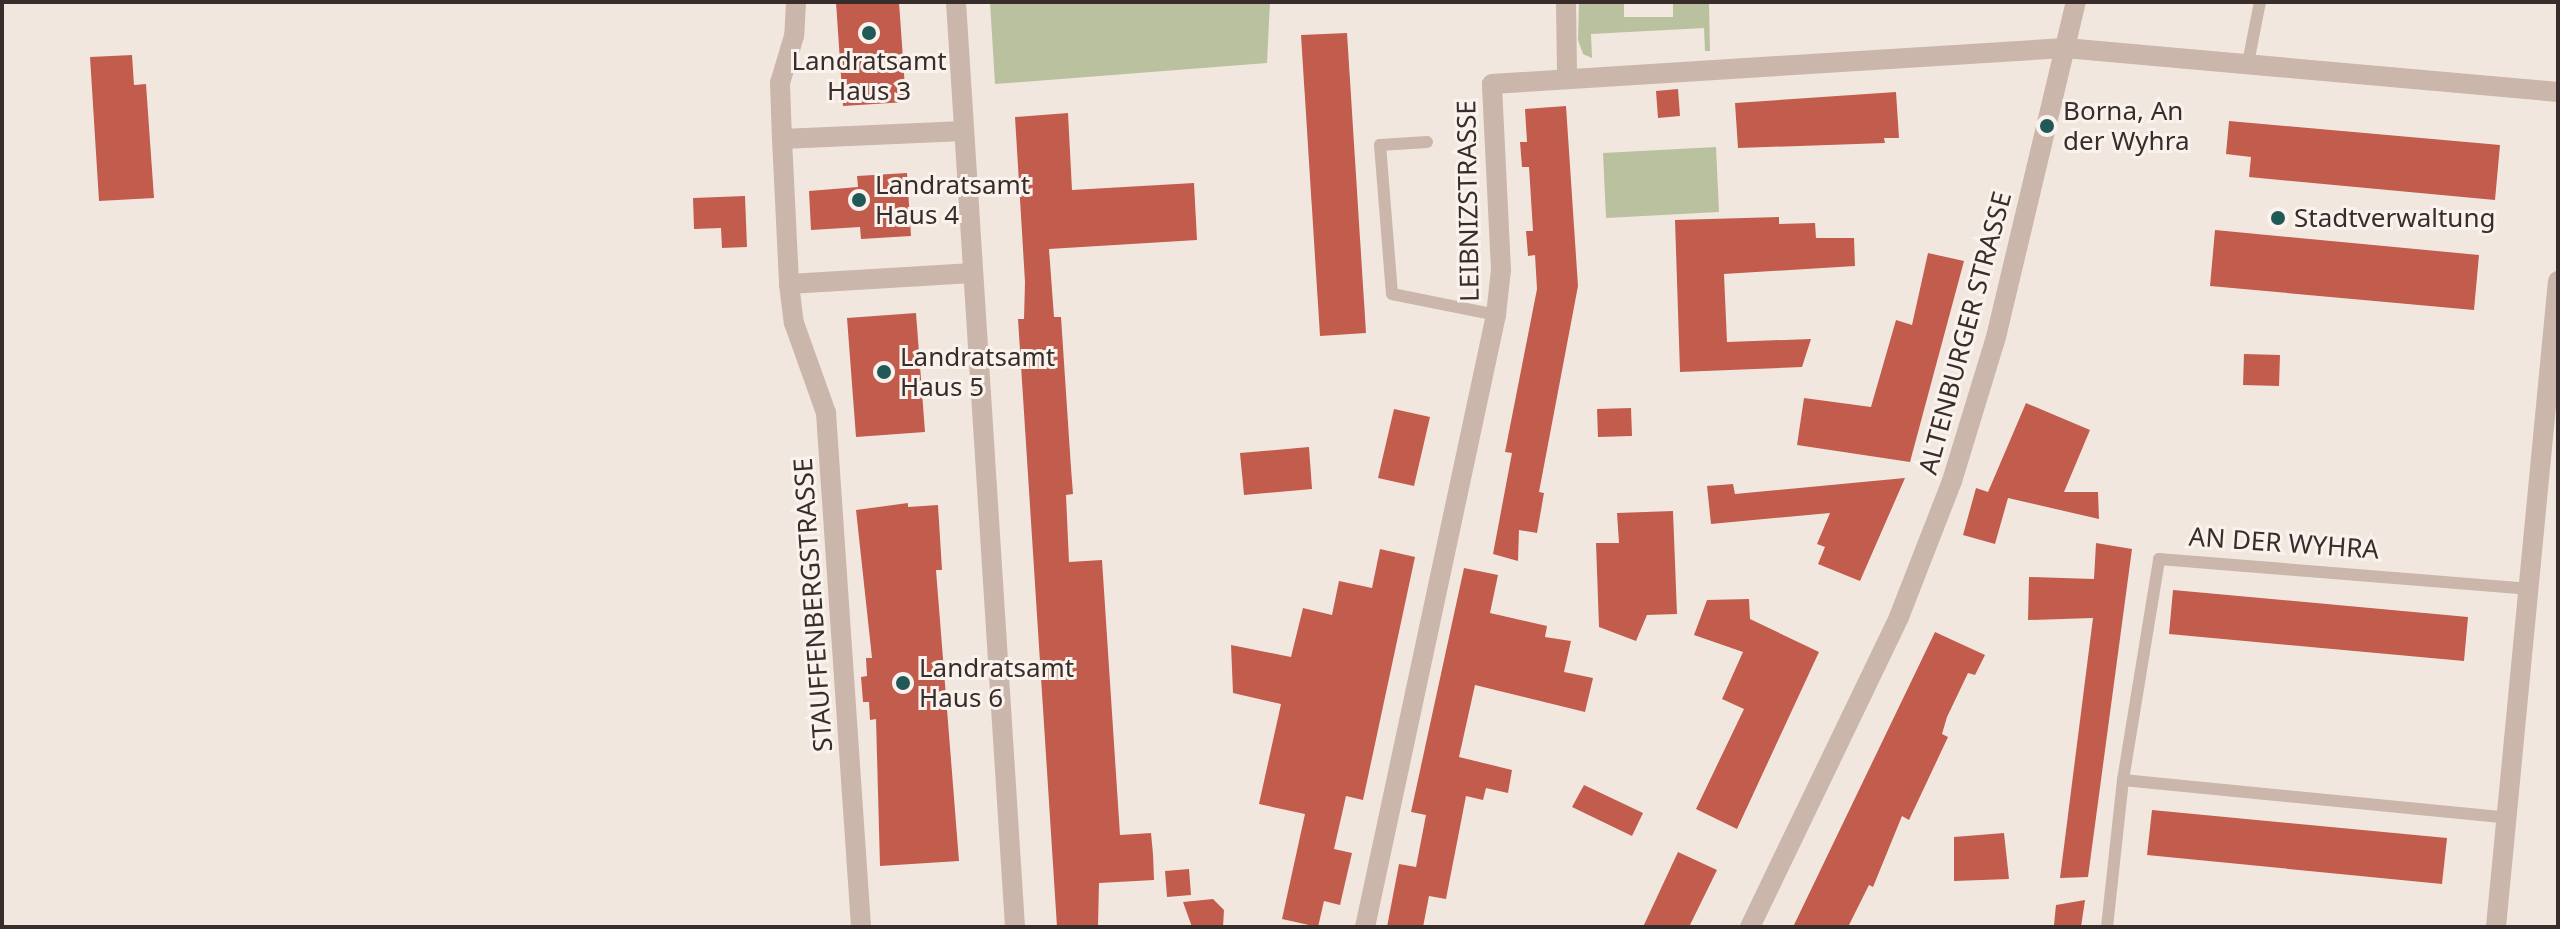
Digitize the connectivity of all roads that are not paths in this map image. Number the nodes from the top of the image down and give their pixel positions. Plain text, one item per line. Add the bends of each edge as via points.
1 (796, 2) edge
2 (956, 2) edge
3 (1566, 2) edge
4 (2076, 2) edge
5 (2260, 2) edge
6 (2065, 48) junction
7 (2248, 63) junction
8 (1567, 77) junction
9 (2558, 92) edge
10 (964, 131) junction
11 (782, 139) junction
12 (1427, 142) dead end
13 (973, 273) junction
14 (2558, 281) edge
15 (789, 284) junction
16 (1496, 315) junction
17 (2531, 589) junction
18 (2123, 780) junction
19 (2508, 818) junction
20 (861, 927) edge
21 (1015, 927) edge
22 (1365, 927) edge
23 (1750, 927) edge
24 (2107, 927) edge
25 (2496, 927) edge

1 - 11 street, STAUFFENBERGSTRASSE via 794,36 780,83
2 - 10 street
3 - 8 street
4 - 6 street, ALTENBURGER STRASSE
5 - 7 lane
6 - 7 street
6 - 8 street, LEIBNIZSTRASSE
6 - 23 street, ALTENBURGER STRASSE via 1996,337 1948,493 1899,617
7 - 9 street
8 - 16 street, LEIBNIZSTRASSE via 1492,84 1501,270
10 - 11 street
10 - 13 street
11 - 15 street, STAUFFENBERGSTRASSE
12 - 16 lane via 1380,145 1392,294
13 - 15 street
13 - 21 street
14 - 17 street
15 - 20 street, STAUFFENBERGSTRASSE via 794,323 826,413
16 - 22 street, LEIBNIZSTRASSE
17 - 18 lane, AN DER WYHRA via 2159,559
17 - 19 street
18 - 19 lane
18 - 24 lane, AN DER WYHRA
19 - 25 street

